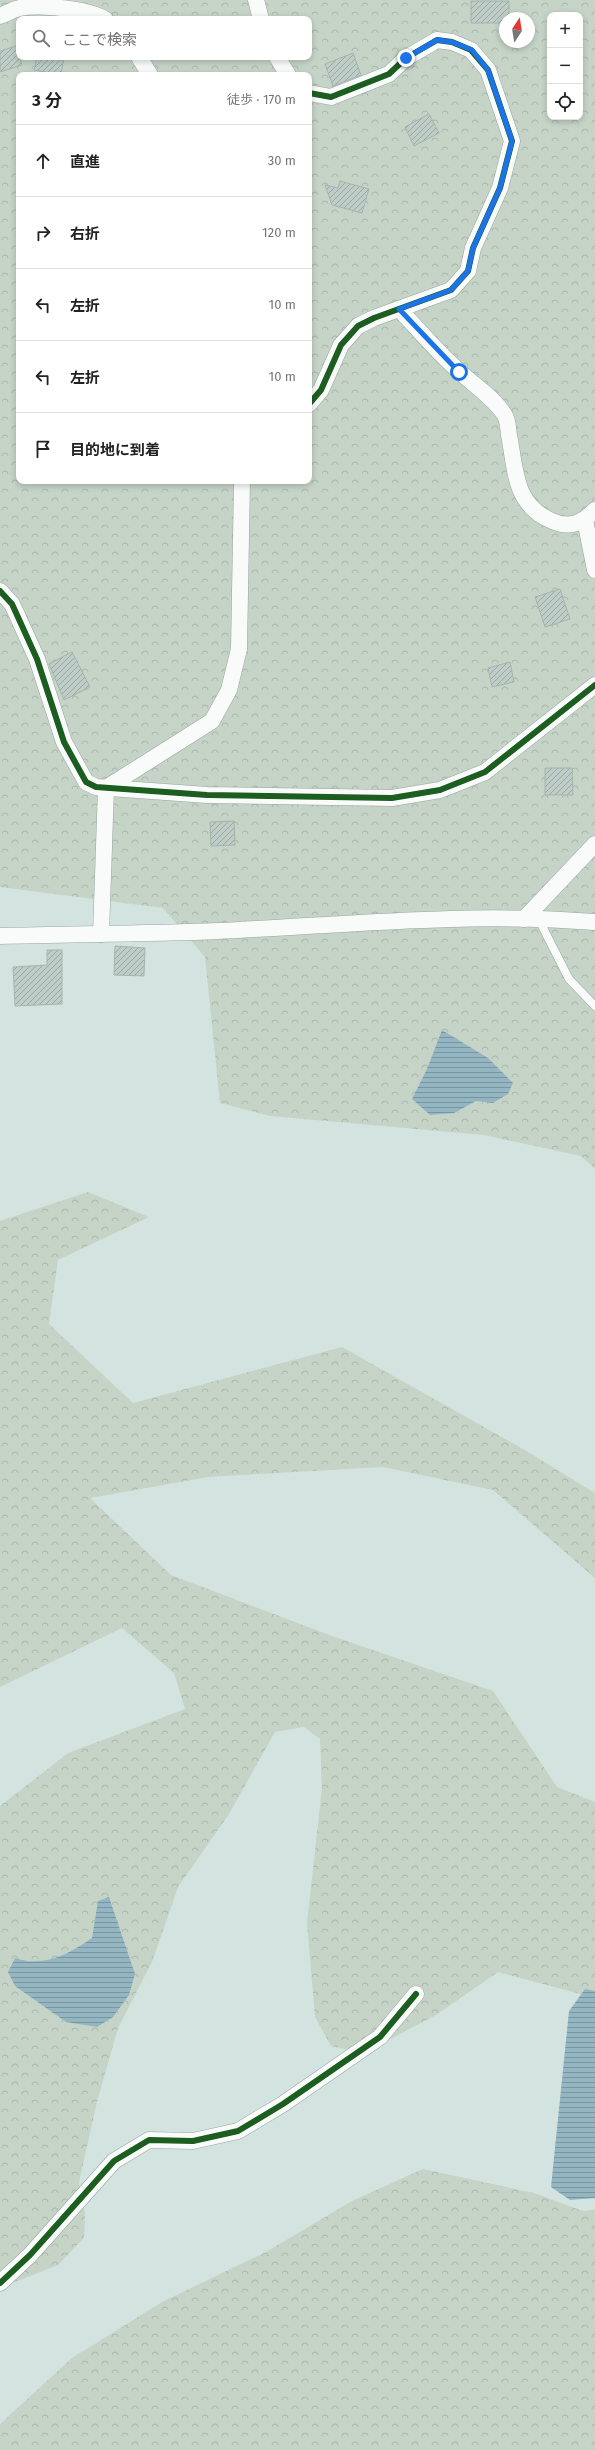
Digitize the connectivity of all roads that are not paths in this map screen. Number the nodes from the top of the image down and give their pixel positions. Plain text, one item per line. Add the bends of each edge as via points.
1 (256, 0) edge
2 (0, 16) edge
3 (99, 16) edge
4 (260, 16) edge
5 (141, 60) edge
6 (279, 60) edge
7 (148, 72) edge
8 (286, 72) edge
9 (312, 93) edge
10 (399, 309) junction
11 (312, 400) edge
12 (242, 484) edge
13 (590, 515) edge
14 (595, 570) edge
15 (0, 591) edge
16 (595, 685) edge
17 (106, 788) junction
18 (595, 844) edge
19 (530, 918) junction
20 (595, 922) edge
21 (101, 934) junction
22 (0, 936) edge
23 (595, 1006) edge
24 (416, 1994) dead end
25 (0, 2283) edge

1 - 4 street
2 - 3 street via 20,8 61,8
5 - 7 street
6 - 8 street
9 - 10 street via 331,96 389,74 406,58 437,40 452,42 472,50 488,70 512,141 500,188 473,248 468,271 451,290
10 - 11 street via 358,326 341,346 320,390
10 - 13 street via 459,372 495,402 506,416 519,490 527,504 540,516 559,524 574,525
12 - 17 street via 239,649 229,690 212,721
13 - 14 street
15 - 17 street via 12,604 37,659 64,742 86,782
16 - 17 street via 485,772 440,790 392,798 207,795
17 - 21 street
18 - 19 street
19 - 20 street
19 - 21 street via 425,918 217,931
19 - 23 lane via 569,979
21 - 22 street
24 - 25 street via 380,2037 283,2104 238,2131 193,2141 149,2140 114,2161 30,2255

